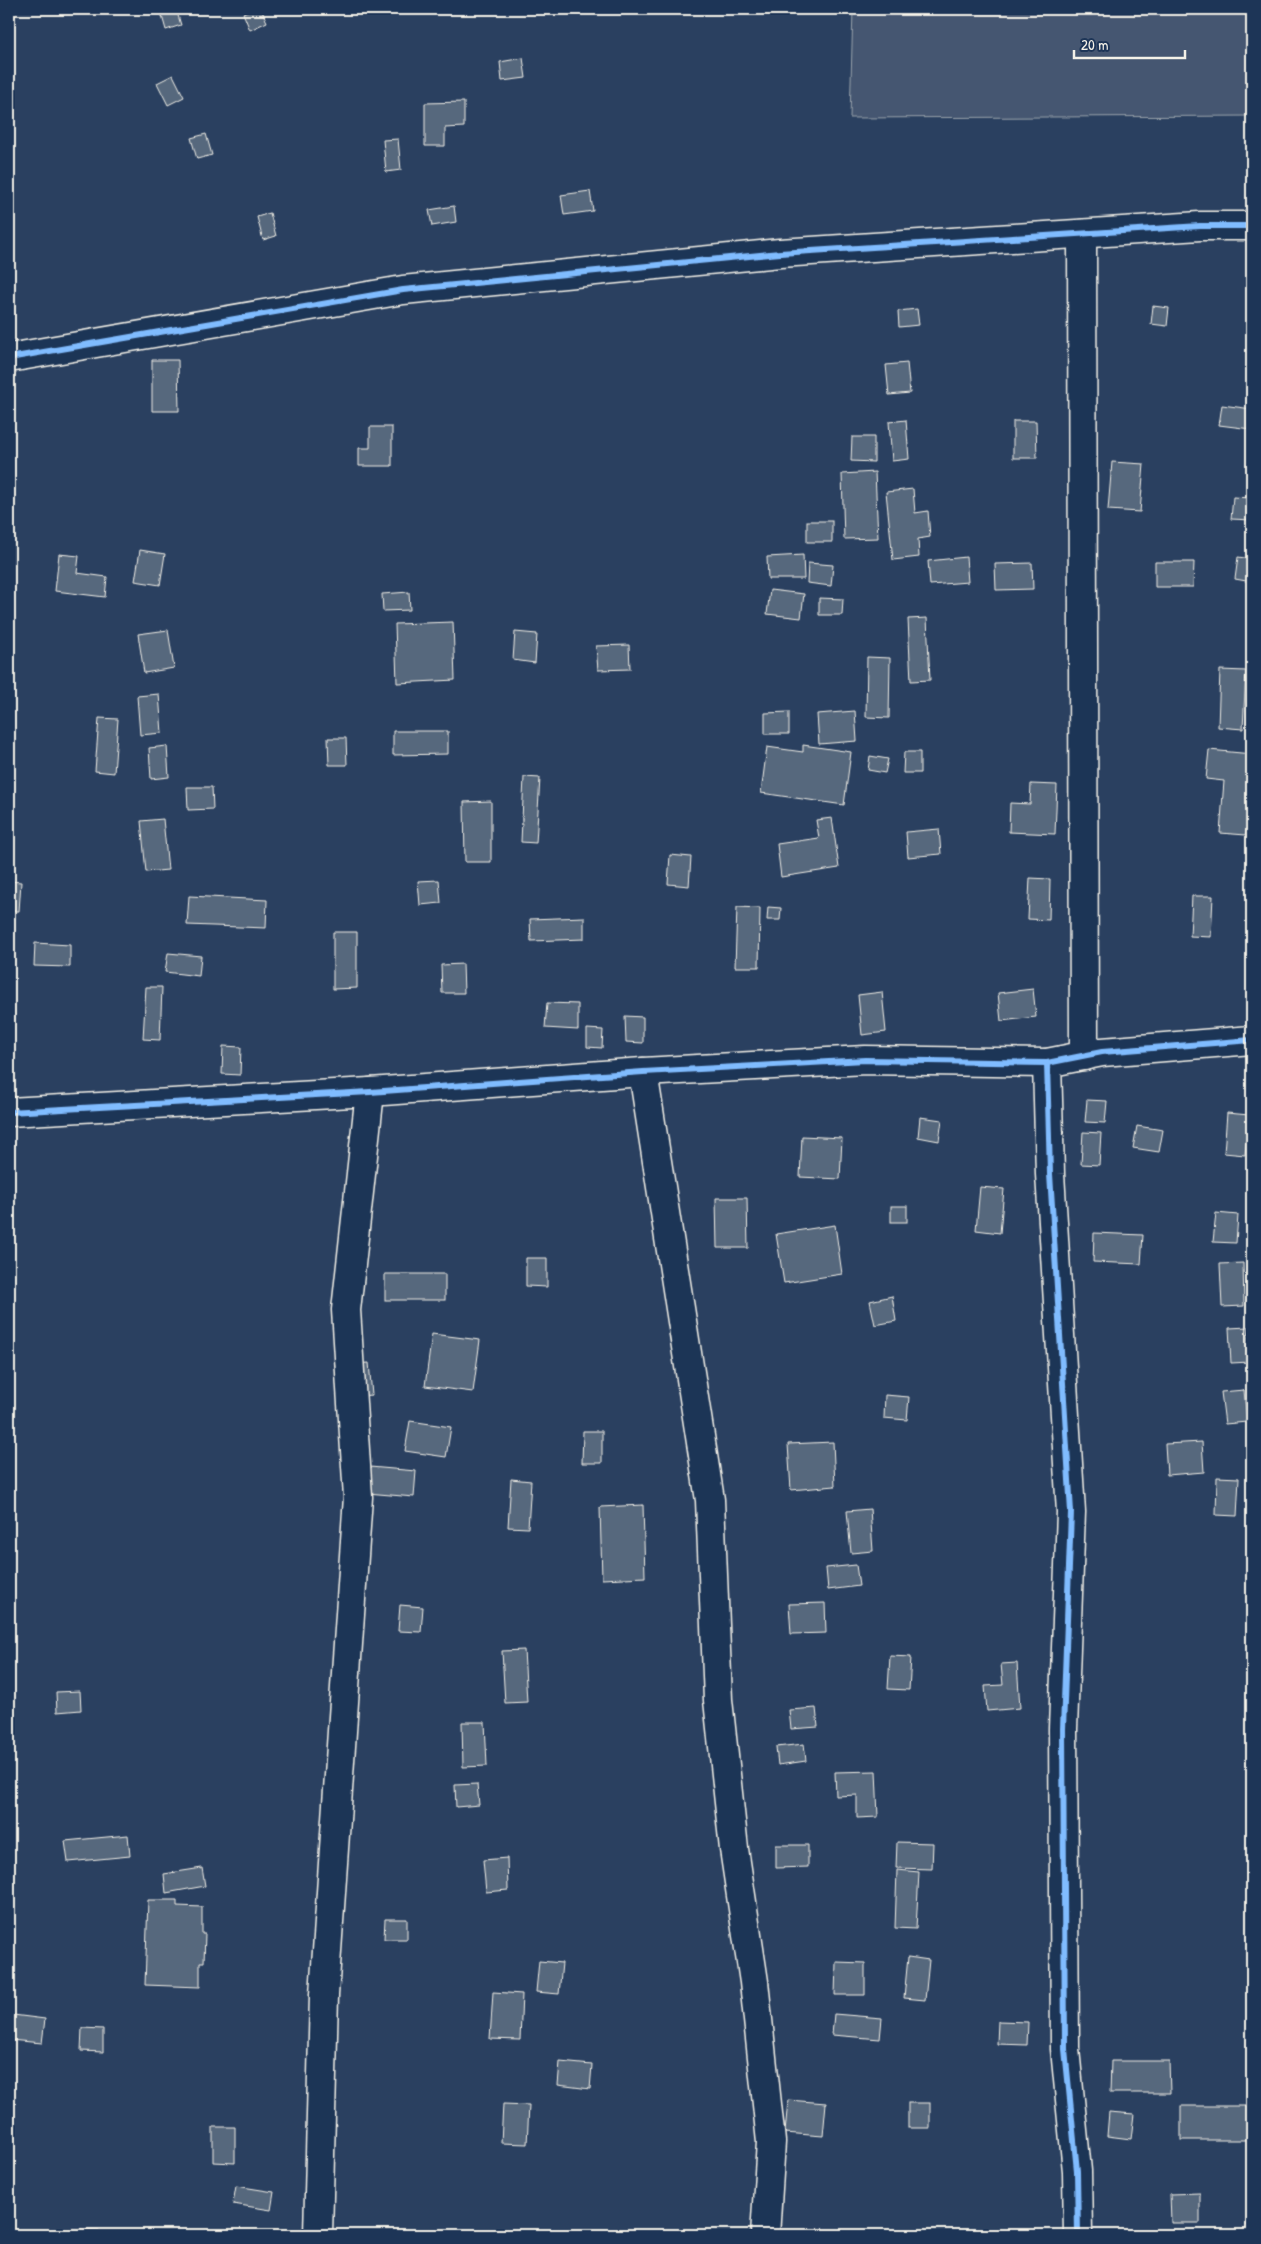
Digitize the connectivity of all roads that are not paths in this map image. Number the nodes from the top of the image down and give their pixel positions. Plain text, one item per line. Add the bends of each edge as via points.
1 (1252, 226) edge
2 (1082, 234) junction
3 (9, 358) edge
4 (1252, 1040) edge
5 (1084, 1056) junction
6 (1047, 1063) junction
7 (643, 1072) junction
8 (370, 1092) junction
9 (9, 1112) edge
10 (318, 2235) edge
11 (765, 2235) edge
12 (1078, 2235) edge

1 - 2 street
2 - 3 street via 780,253 403,290
2 - 5 street
4 - 5 street
5 - 6 street
6 - 7 street via 865,1060
6 - 12 street via 1071,1512 1064,1729 1065,2050 1077,2171
7 - 8 street
7 - 11 street via 710,1500 718,1700 771,2142
8 - 9 street
8 - 10 street via 346,1310 358,1497 324,1995

